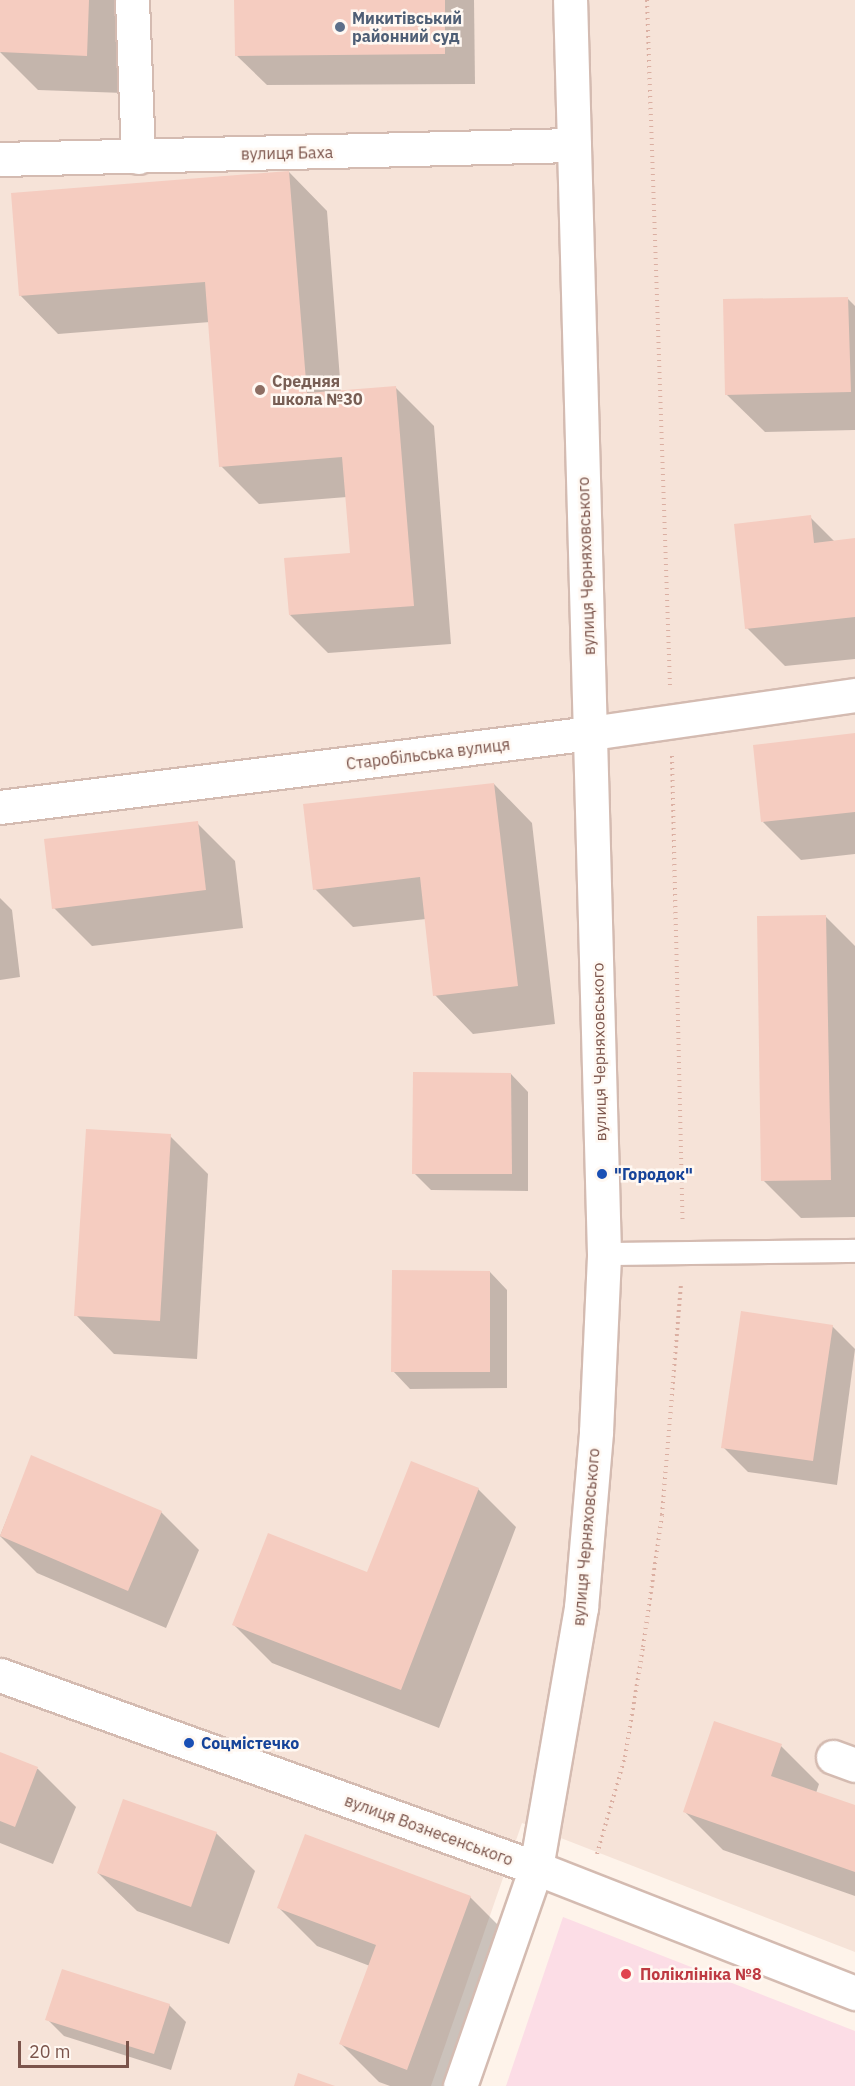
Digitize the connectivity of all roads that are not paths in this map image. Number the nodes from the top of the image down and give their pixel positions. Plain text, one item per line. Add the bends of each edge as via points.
1 (132, 0) edge
2 (570, 0) edge
3 (574, 145) junction
4 (138, 157) junction
5 (0, 159) edge
6 (855, 695) edge
7 (591, 733) junction
8 (0, 807) edge
9 (855, 1251) edge
10 (604, 1254) junction
11 (0, 1675) edge
12 (536, 1868) junction
13 (855, 1993) edge
14 (460, 2086) edge

1 - 4 street
2 - 3 street, вулиця Черняховського
3 - 4 street, вулиця Баха
3 - 7 street, вулиця Черняховського
4 - 5 street, вулиця Баха
6 - 7 street, Старобільська вулиця
7 - 8 street, Старобільська вулиця
7 - 10 street, вулиця Черняховського
9 - 10 lane
10 - 12 street, вулиця Черняховського via 596,1432 581,1608
11 - 12 street, вулиця Вознесенського
12 - 13 street, вулиця Вознесенського
12 - 14 street, вулиця Черняховського

